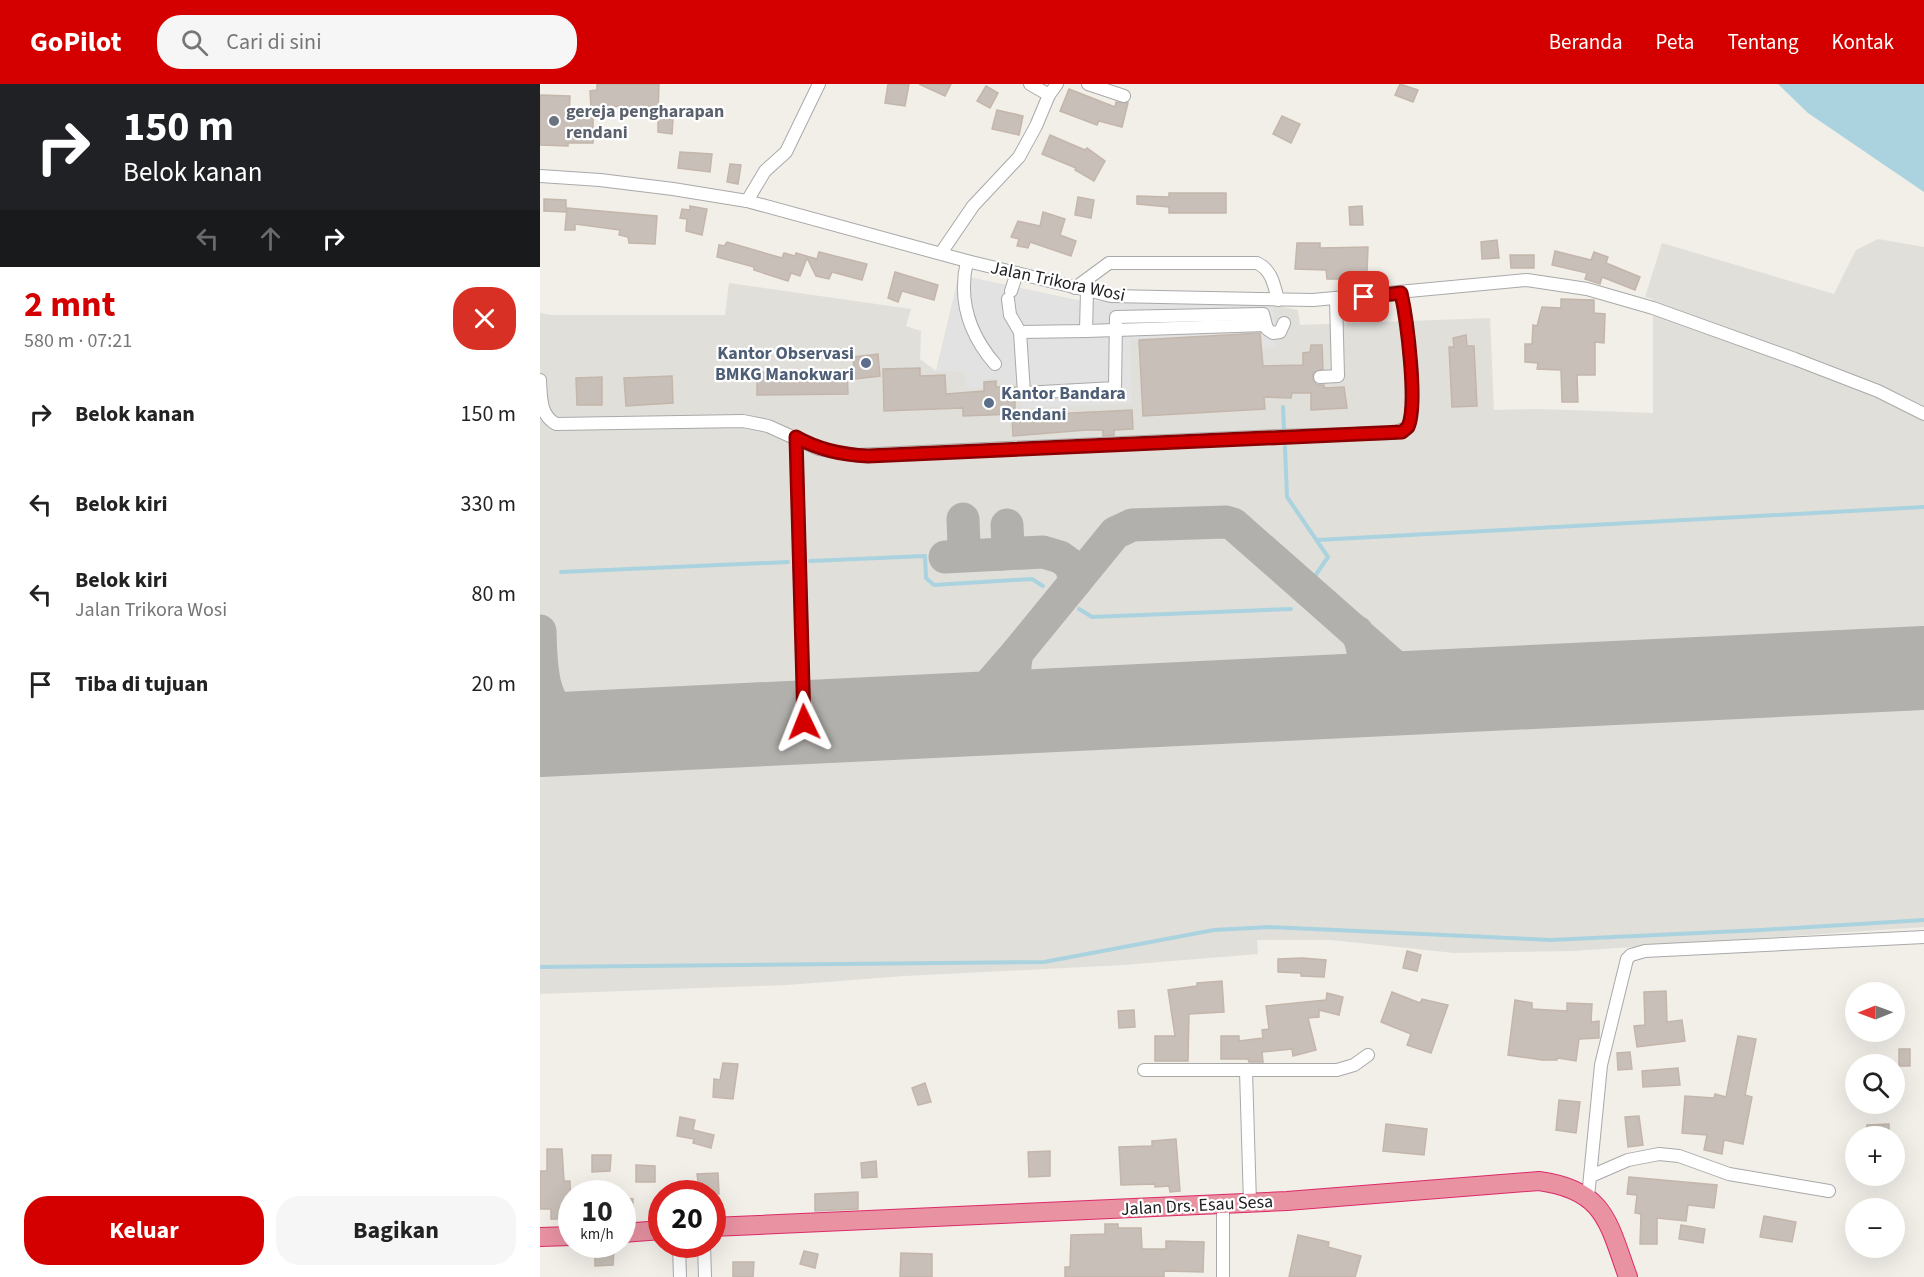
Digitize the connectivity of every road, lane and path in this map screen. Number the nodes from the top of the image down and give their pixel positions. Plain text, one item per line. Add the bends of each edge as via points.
1 (819, 84) edge
2 (1030, 84) edge
3 (1057, 84) edge
4 (1088, 84) edge
5 (1049, 95) junction
6 (1124, 96) dead end
7 (540, 176) edge
8 (747, 201) junction
9 (941, 253) junction
10 (967, 261) junction
11 (1017, 273) junction
12 (1081, 289) junction
13 (1401, 293) junction
14 (1336, 299) junction
15 (1281, 300) junction
16 (1086, 331) junction
17 (1115, 331) junction
18 (1020, 332) junction
19 (995, 364) dead end
20 (1320, 377) dead end
21 (540, 380) edge
22 (1924, 414) edge
23 (796, 437) junction
24 (804, 722) dead end
25 (1924, 937) edge
26 (1368, 1055) dead end
27 (1144, 1070) dead end
28 (1246, 1071) junction
29 (1591, 1176) junction
30 (1829, 1191) dead end
31 (1588, 1197) junction
32 (1250, 1203) junction
33 (1223, 1204) junction
34 (726, 1226) edge
35 (558, 1237) edge
36 (540, 1238) edge
37 (679, 1258) edge
38 (704, 1258) edge
39 (680, 1277) edge
40 (705, 1277) edge
41 (1223, 1277) edge
42 (1628, 1277) edge

1 - 8 street via 786,152 765,171
2 - 5 street
3 - 5 street
4 - 6 street
5 - 9 street via 1019,158 973,206
7 - 8 street, Jalan Trikora Wosi via 641,185
8 - 9 street, Jalan Trikora Wosi
9 - 10 street, Jalan Trikora Wosi
10 - 11 street, Jalan Trikora Wosi
10 - 19 street via 963,283 967,316 977,341
11 - 12 street, Jalan Trikora Wosi
11 - 18 street via 1009,295 1010,315
12 - 15 street, Jalan Trikora Wosi via 1127,297
12 - 15 street via 1103,266 1116,262 1257,263 1273,279
12 - 16 street
13 - 14 street, Jalan Trikora Wosi
13 - 22 street, Jalan Trikora Wosi via 1527,280 1587,289 1878,391
13 - 23 street via 1407,322 1412,412 1408,427 1402,432 868,456 834,453
14 - 15 street, Jalan Trikora Wosi
14 - 20 street via 1338,376
15 - 17 street via 1284,319 1277,333 1269,331 1263,314 1116,317
16 - 17 street
16 - 18 street
17 - 18 street via 1115,388 1024,393
21 - 23 street via 546,419 556,424 729,420 768,426
23 - 24 street
25 - 29 street via 1645,951 1631,955 1603,1053
26 - 28 street via 1337,1070
27 - 28 street
28 - 32 street
29 - 30 street via 1628,1160 1659,1154 1679,1156 1729,1174
29 - 31 street
31 - 32 highway, Jalan Drs. Esau Sesa via 1566,1186 1530,1181
31 - 42 highway, Jalan Drs. Esau Sesa via 1604,1216
32 - 33 highway, Jalan Drs. Esau Sesa
33 - 34 highway, Jalan Drs. Esau Sesa
33 - 41 street
35 - 36 highway
37 - 39 street
38 - 40 street

